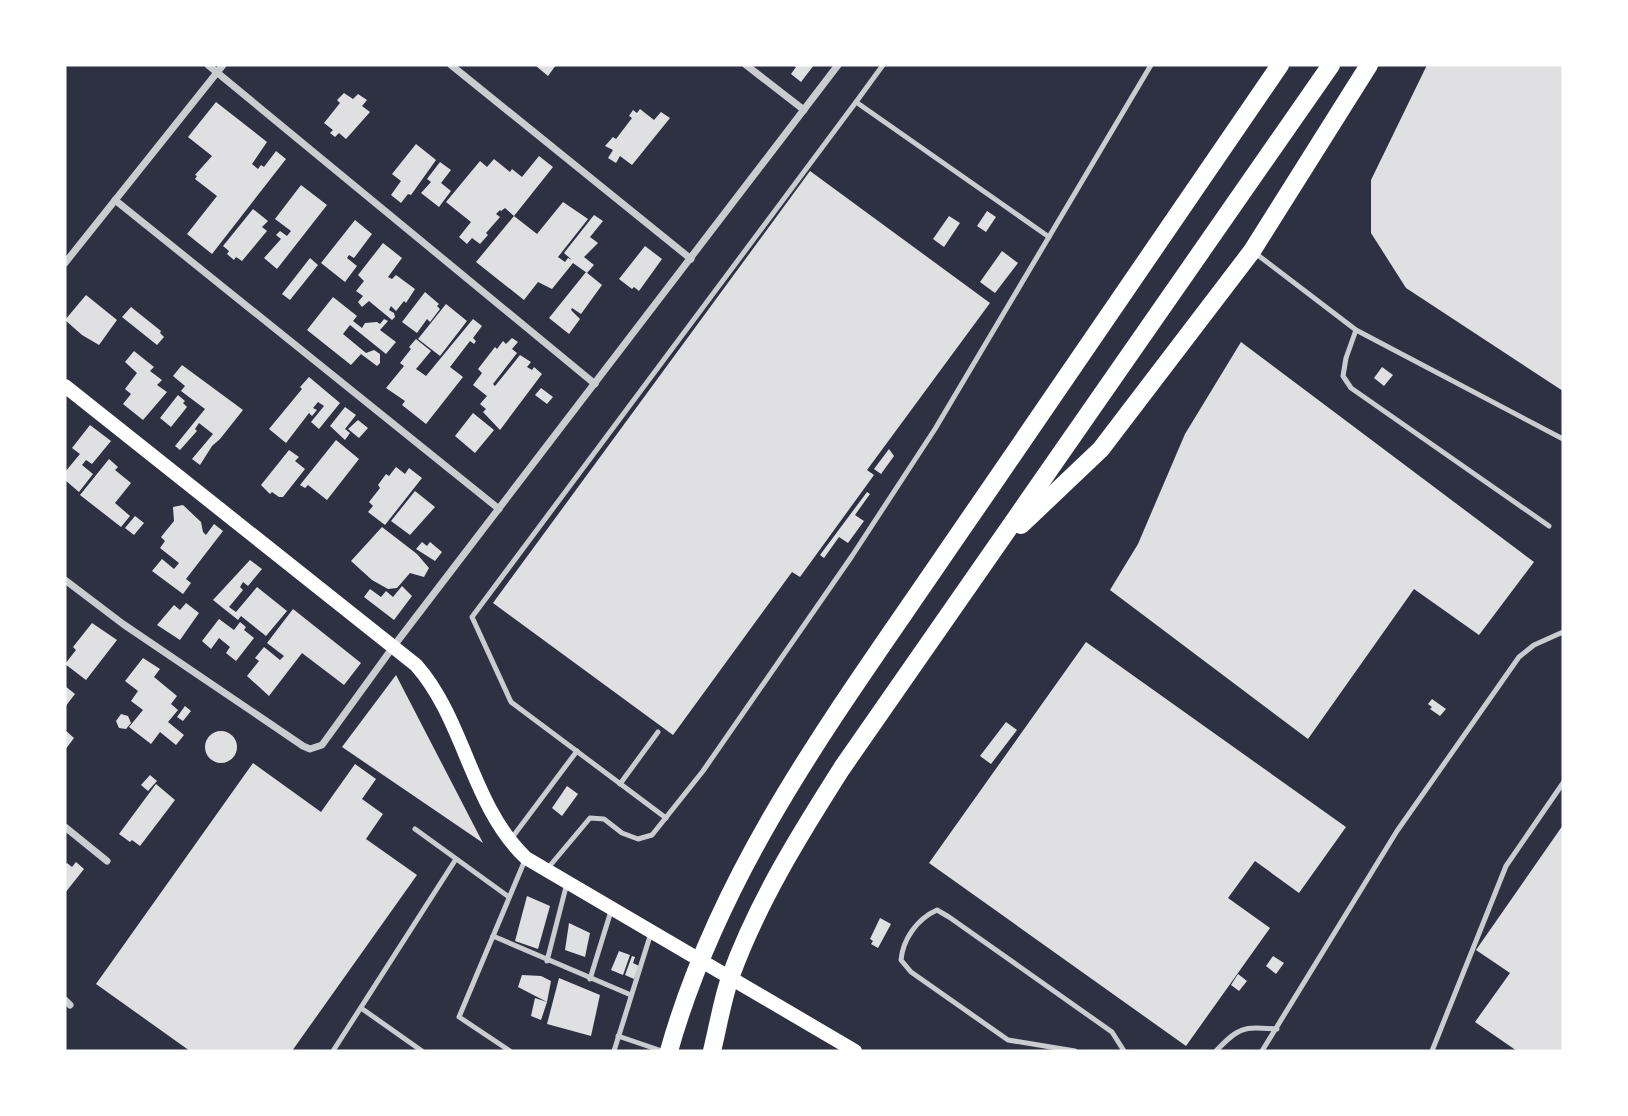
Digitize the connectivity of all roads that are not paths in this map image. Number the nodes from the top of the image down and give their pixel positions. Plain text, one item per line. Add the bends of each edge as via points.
1 (208, 65) edge
2 (223, 65) edge
3 (451, 65) edge
4 (746, 65) edge
5 (838, 65) edge
6 (883, 65) edge
7 (1151, 65) edge
8 (1280, 65) edge
9 (1331, 65) edge
10 (1369, 65) edge
11 (217, 72) junction
12 (856, 102) junction
13 (804, 110) junction
14 (115, 200) junction
15 (1049, 237) junction
16 (1252, 251) junction
17 (691, 259) junction
18 (65, 263) edge
19 (1356, 330) junction
20 (595, 384) junction
21 (65, 386) edge
22 (1563, 439) edge
23 (499, 509) junction
24 (1549, 526) dead end
25 (995, 549) junction
26 (65, 580) edge
27 (1563, 632) edge
28 (393, 648) junction
29 (658, 732) dead end
30 (577, 751) junction
31 (1563, 783) edge
32 (620, 784) junction
33 (666, 818) junction
34 (65, 827) edge
35 (415, 830) dead end
36 (509, 842) junction
37 (526, 858) junction
38 (456, 859) junction
39 (107, 861) dead end
40 (546, 871) junction
41 (566, 883) junction
42 (509, 897) junction
43 (611, 909) junction
44 (651, 933) junction
45 (493, 936) junction
46 (547, 961) junction
47 (698, 961) junction
48 (730, 978) junction
49 (590, 979) junction
50 (631, 995) junction
51 (361, 1008) junction
52 (1277, 1029) junction
53 (618, 1036) junction
54 (333, 1051) edge
55 (422, 1051) edge
56 (510, 1051) edge
57 (614, 1051) edge
58 (662, 1051) edge
59 (669, 1051) edge
60 (712, 1051) edge
61 (855, 1051) edge
62 (1074, 1051) edge
63 (1124, 1051) edge
64 (1216, 1051) edge
65 (1262, 1051) edge
66 (1432, 1051) edge

1 - 11 street
2 - 11 street
3 - 17 street
4 - 13 street
5 - 13 street
6 - 12 lane
7 - 15 lane
8 - 47 main road via 814,748 761,834
9 - 25 main road
10 - 16 main road
11 - 14 street
11 - 20 street
12 - 15 lane
12 - 30 lane via 472,617 511,702
13 - 17 street
14 - 18 street
14 - 23 street
15 - 33 lane via 935,429 852,556 704,771
16 - 19 lane
16 - 25 main road via 1101,449
17 - 20 street
19 - 22 lane
19 - 24 lane via 1342,376 1351,388
20 - 23 street
21 - 28 main road
23 - 28 street
25 - 48 main road via 817,808 761,908
26 - 28 street via 122,624 310,749 323,745
27 - 52 lane via 1519,657 1396,831
28 - 36 main road via 426,677
29 - 32 lane
30 - 32 lane
30 - 36 lane
31 - 66 lane via 1506,866
32 - 33 lane
33 - 40 lane via 652,835 638,839 604,819 590,818
34 - 39 street
35 - 38 lane
36 - 37 main road
37 - 40 main road
37 - 42 lane
38 - 42 lane
38 - 51 lane
40 - 41 main road
41 - 43 main road
41 - 46 lane
42 - 45 lane
43 - 44 main road
43 - 49 lane
44 - 47 main road
44 - 50 lane
45 - 46 lane
45 - 56 lane via 459,1017
46 - 49 lane
47 - 48 main road
47 - 59 main road
48 - 60 main road
48 - 61 main road
49 - 50 lane
50 - 53 lane
51 - 54 lane
51 - 55 lane
52 - 64 lane via 1248,1027 1232,1034
52 - 65 lane
53 - 57 lane
53 - 58 lane
62 - 63 lane via 1008,1040 911,972 901,960 902,946 924,916 937,910 949,917 1112,1032

